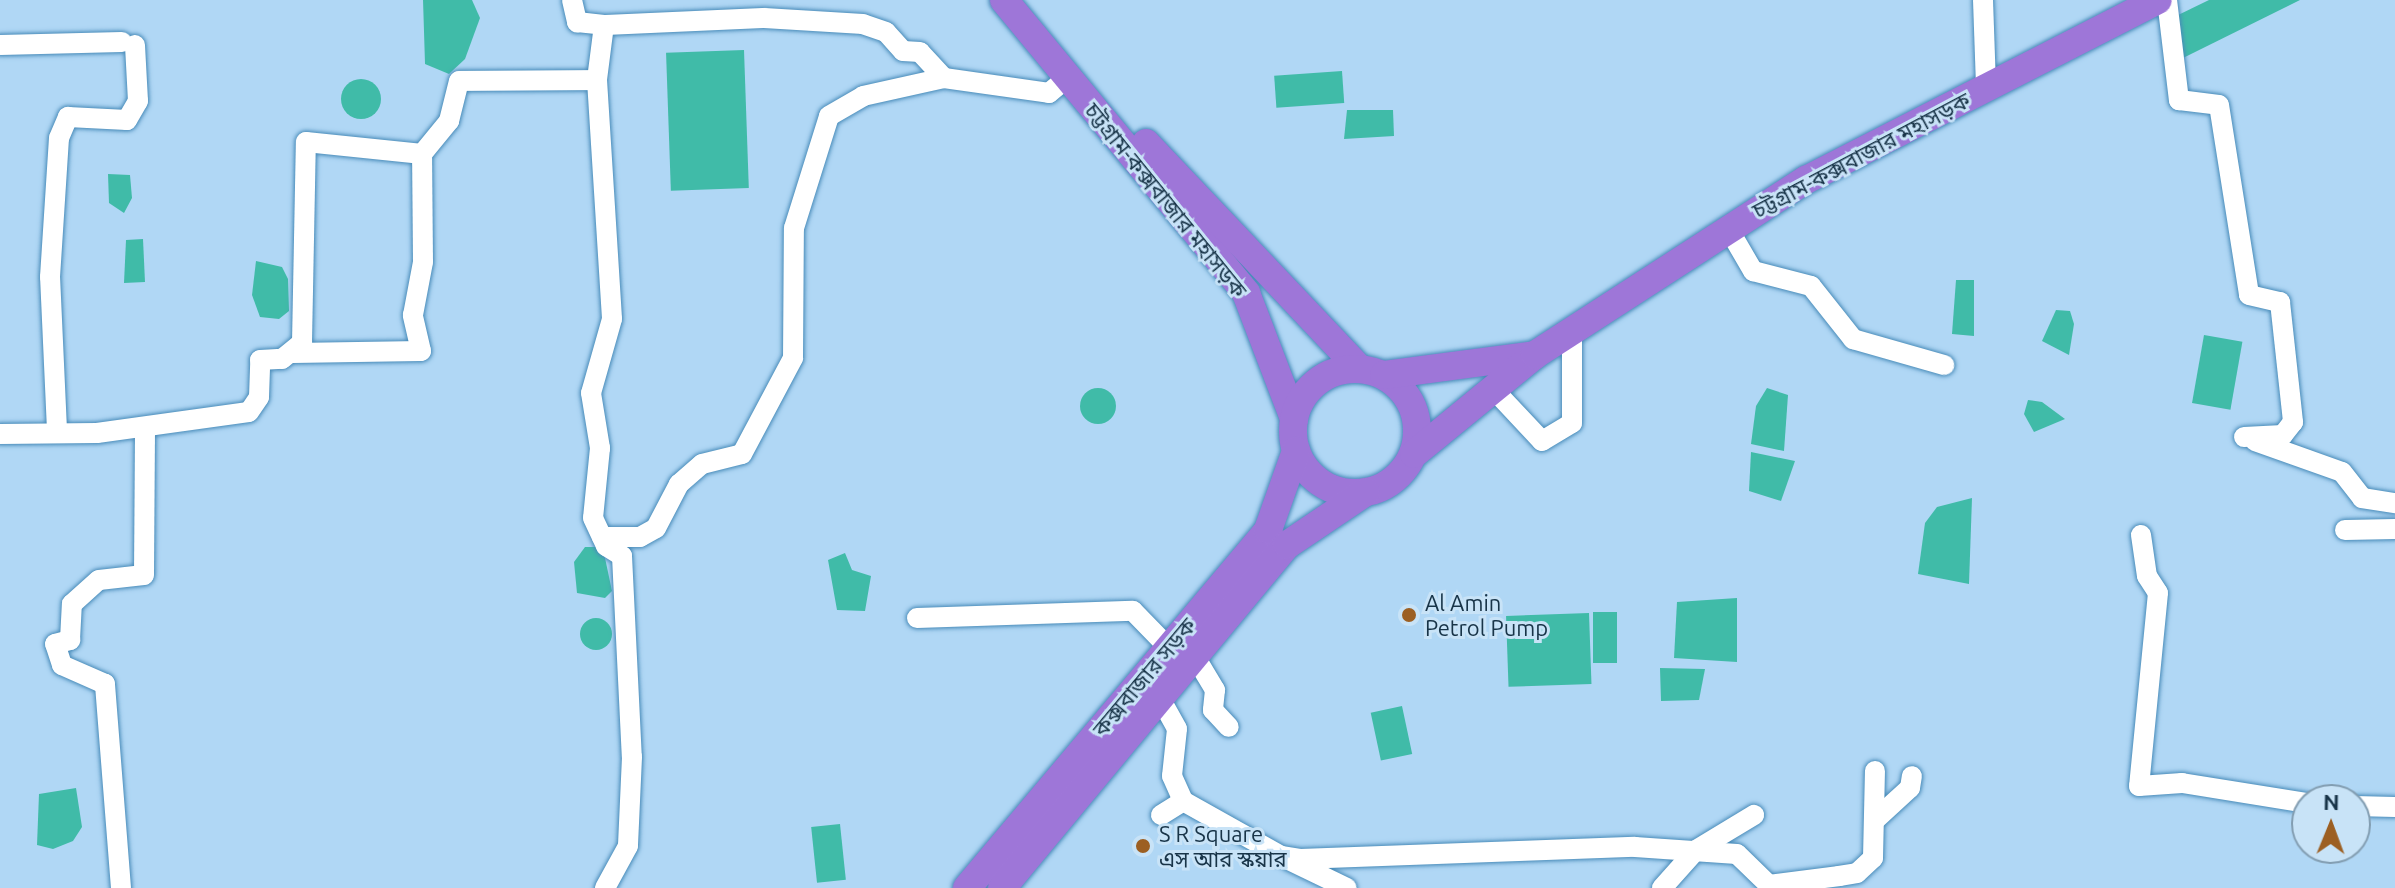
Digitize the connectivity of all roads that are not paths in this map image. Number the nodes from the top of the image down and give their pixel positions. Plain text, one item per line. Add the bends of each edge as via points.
1 (572, 0) edge
2 (1004, 0) edge
3 (1028, 0) edge
4 (1983, 0) edge
5 (2158, 0) edge
6 (2167, 0) edge
7 (604, 25) junction
8 (0, 45) edge
9 (944, 78) junction
10 (1067, 78) junction
11 (597, 80) junction
12 (1986, 88) junction
13 (422, 154) junction
14 (1728, 228) junction
15 (1572, 334) junction
16 (293, 353) junction
17 (1535, 355) junction
18 (1944, 365) dead end
19 (1372, 372) junction
20 (1496, 392) junction
21 (1294, 419) junction
22 (145, 428) junction
23 (57, 430) junction
24 (0, 434) edge
25 (1296, 451) junction
26 (1414, 454) junction
27 (1366, 492) junction
28 (2395, 503) edge
29 (2395, 529) edge
30 (2345, 530) dead end
31 (2141, 535) dead end
32 (602, 537) junction
33 (917, 618) dead end
34 (1182, 652) junction
35 (1160, 698) junction
36 (1229, 727) dead end
37 (1875, 771) dead end
38 (1912, 776) dead end
39 (2291, 800) edge
40 (1183, 801) junction
41 (2371, 806) edge
42 (2395, 807) edge
43 (1161, 815) dead end
44 (1754, 815) dead end
45 (1876, 819) junction
46 (1696, 850) junction
47 (1281, 856) junction
48 (1762, 886) edge
49 (121, 888) edge
50 (605, 888) edge
51 (967, 888) edge
52 (1002, 888) edge
53 (1300, 888) edge
54 (1347, 888) edge
55 (1662, 888) edge

1 - 7 street via 577,22
2 - 10 highway, চট্টগ্রাম-কক্সবাজার মহাসড়ক
3 - 19 highway, চট্টগ্রাম-কক্সবাজার মহাসড়ক via 1148,146
4 - 12 street
5 - 12 highway, চট্টগ্রাম-কক্সবাজার মহাসড়ক
6 - 28 street via 2179,100 2219,105 2249,295 2280,302 2293,422 2283,435 2244,437 2342,472 2362,498
7 - 9 street via 764,18 863,24 886,32 903,51 920,52
7 - 11 street
8 - 23 street via 128,44 138,101 127,120 68,117 59,138 50,277
9 - 10 street via 1049,93
9 - 32 street via 863,96 829,116 794,228 793,358 742,454 702,464 679,484 656,528 640,537
10 - 21 highway, চট্টগ্রাম-কক্সবাজার মহাসড়ক via 1246,293
11 - 13 street via 459,81 449,121
11 - 32 street via 612,319 591,393 600,448 593,518
12 - 14 highway, চট্টগ্রাম-কক্সবাজার মহাসড়ক
13 - 16 street via 423,262 413,315 421,351
13 - 16 street via 306,142 302,343
14 - 15 highway, চট্টগ্রাম-কক্সবাজার মহাসড়ক
14 - 18 street via 1753,271 1811,286 1853,339
15 - 17 highway, চট্টগ্রাম-কক্সবাজার মহাসড়ক
15 - 20 street via 1572,423 1542,441
16 - 22 street via 260,360 259,397 249,412
17 - 19 highway, চট্টগ্রাম-কক্সবাজার মহাসড়ক
17 - 20 highway, চট্টগ্রাম-কক্সবাজার মহাসড়ক
19 - 21 highway via 1317,382
19 - 26 highway via 1414,409
20 - 26 highway, চট্টগ্রাম-কক্সবাজার মহাসড়ক
21 - 25 highway
22 - 23 street
22 - 49 street via 144,575 99,580 72,604 70,640 55,644 62,665 105,684
23 - 24 street
25 - 27 highway via 1324,484
25 - 34 highway, কক্সবাজার সড়ক via 1268,530
26 - 27 highway via 1400,475
27 - 34 highway, কক্সবাজার সড়ক via 1287,545
29 - 30 street
31 - 39 street via 2147,576 2158,593 2139,786 2182,783
32 - 50 street via 622,556 632,757 628,846
33 - 34 street via 1133,611
34 - 35 highway, কক্সবাজার সড়ক
34 - 36 street via 1215,690 1213,710
34 - 51 highway, কক্সবাজার সড়ক
35 - 40 street via 1177,729 1172,776
35 - 52 highway, কক্সবাজার সড়ক
37 - 45 street
38 - 45 street via 1910,788
40 - 43 street
40 - 47 street
41 - 42 street
44 - 46 street
45 - 48 street via 1867,867
46 - 47 street
46 - 48 street via 1737,854
46 - 55 street
47 - 53 street via 1297,869
47 - 54 street

